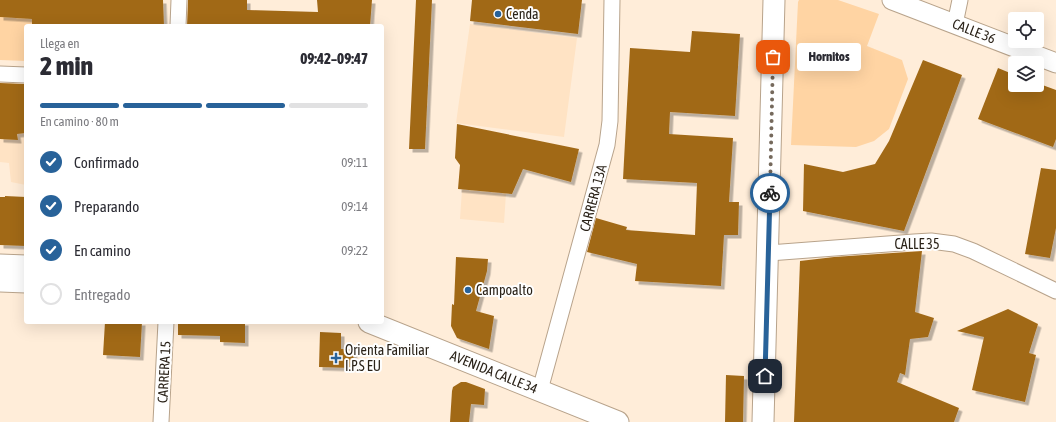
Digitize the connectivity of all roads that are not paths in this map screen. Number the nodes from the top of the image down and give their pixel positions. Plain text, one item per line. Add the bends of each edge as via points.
1 (179, 0) edge
2 (612, 0) edge
3 (774, 0) edge
4 (892, 0) edge
5 (960, 0) edge
6 (178, 24) edge
7 (956, 24) junction
8 (1056, 63) edge
9 (0, 74) edge
10 (24, 75) edge
11 (769, 253) junction
12 (0, 265) edge
13 (24, 266) edge
14 (0, 281) edge
15 (24, 282) edge
16 (1056, 291) edge
17 (166, 324) edge
18 (374, 324) edge
19 (540, 390) junction
20 (161, 422) edge
21 (618, 422) edge
22 (764, 422) edge

1 - 6 street
2 - 19 street, CARRERA 13A via 610,121 607,145
3 - 11 main road
4 - 7 street, CALLE 36
5 - 7 street
7 - 8 street, CALLE 36
9 - 10 street
11 - 16 street, CALLE 35 via 931,241 954,244
11 - 22 main road
12 - 13 main road
14 - 15 main road
17 - 20 street, CARRERA 15
18 - 19 main road, AVENIDA CALLE 34
19 - 21 main road, AVENIDA CALLE 34

